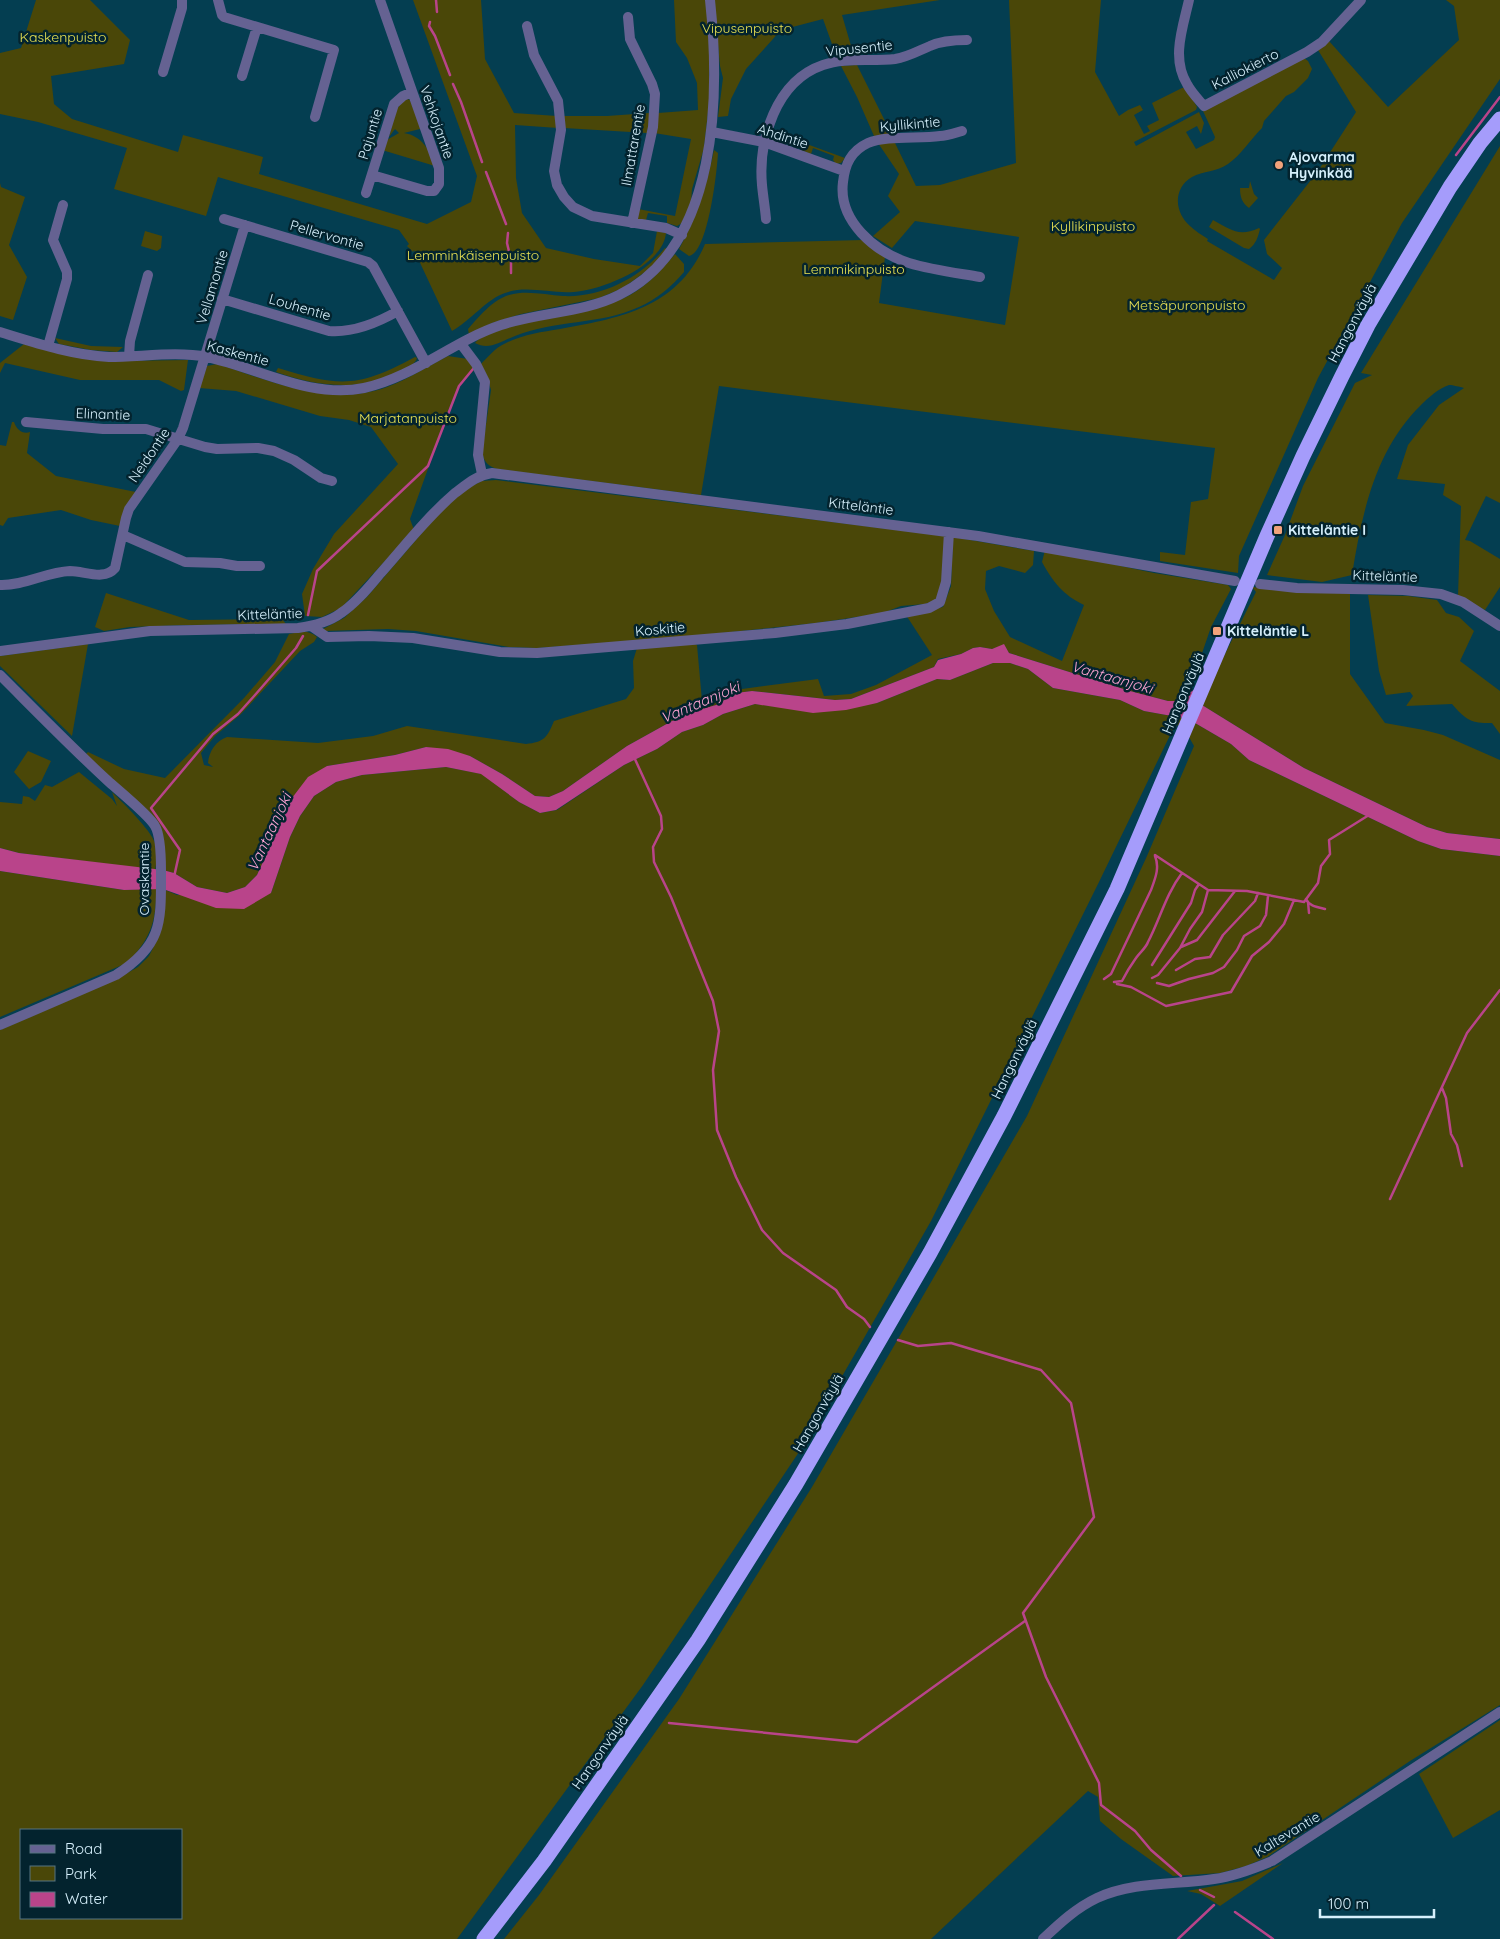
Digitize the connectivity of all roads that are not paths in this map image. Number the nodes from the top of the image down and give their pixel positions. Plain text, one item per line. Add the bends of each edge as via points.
1 (182, 0) edge
2 (218, 0) edge
3 (380, 0) edge
4 (710, 0) edge
5 (1190, 0) edge
6 (1361, 0) edge
7 (628, 17) dead end
8 (527, 26) dead end
9 (257, 27) junction
10 (967, 40) dead end
11 (162, 72) dead end
12 (242, 76) dead end
13 (412, 92) junction
14 (1500, 110) edge
15 (315, 117) dead end
16 (1500, 119) edge
17 (962, 131) dead end
18 (712, 132) junction
19 (764, 142) junction
20 (1480, 143) junction
21 (844, 171) junction
22 (372, 175) junction
23 (366, 193) dead end
24 (63, 205) dead end
25 (224, 218) dead end
26 (766, 219) dead end
27 (632, 222) junction
28 (245, 225) junction
29 (682, 235) junction
30 (148, 275) dead end
31 (980, 277) dead end
32 (222, 299) junction
33 (398, 311) junction
34 (0, 332) edge
35 (461, 344) junction
36 (48, 346) junction
37 (129, 356) junction
38 (206, 357) junction
39 (426, 362) junction
40 (26, 422) dead end
41 (178, 439) junction
42 (482, 474) junction
43 (332, 481) dead end
44 (948, 532) junction
45 (122, 535) junction
46 (260, 566) dead end
47 (1235, 581) dead end
48 (1260, 584) dead end
49 (0, 585) edge
50 (311, 626) junction
51 (1500, 626) edge
52 (0, 651) edge
53 (0, 675) edge
54 (0, 1025) edge
55 (1500, 1712) edge
56 (484, 1939) edge
57 (1043, 1939) edge

1 - 11 street
2 - 9 street via 224,17
3 - 13 street, Vehkojantie
4 - 18 street, Kaskentie via 715,80
5 - 6 street, Kalliokierto via 1179,50 1180,61 1187,84 1204,106 1308,52 1322,42
7 - 27 street, Ilmattarentie via 630,39 655,94 652,127
8 - 27 street via 534,55 554,91 560,112 561,138 554,171 564,197 574,207 592,216
9 - 12 street
9 - 15 street via 334,50
10 - 19 street, Vipusentie via 932,45 897,59 833,62 811,70 786,92 774,112
13 - 22 street, Pajuntie via 394,104
13 - 22 street, Vehkojantie via 439,168 439,184 434,191 427,191
14 - 20 highway, Hangonväylä
16 - 20 highway, Hangonväylä
17 - 21 street, Kyllikintie via 942,136 870,142 856,150
18 - 19 street, Ahdintie
18 - 29 street, Kaskentie via 700,188
19 - 21 street, Ahdintie
19 - 26 street, Vipusentie via 761,184
20 - 56 highway, Hangonväylä via 1397,276 1342,376 1291,482 1117,889 1004,1116 930,1254 806,1467 698,1640 544,1861
21 - 31 street via 842,189 846,208 854,225 874,245 908,263
22 - 23 street, Pajuntie
24 - 36 street via 53,240 68,272
25 - 28 street, Pellervontie
27 - 29 street via 666,228
28 - 32 street, Vellamontie
28 - 33 street, Pellervontie via 368,262
29 - 35 street, Kaskentie via 659,266 622,294 584,307 498,326
30 - 37 street
32 - 33 street, Louhentie via 338,332 370,325
32 - 38 street, Vellamontie
33 - 39 street, Pellervontie
34 - 36 street, Kaskentie
35 - 39 street, Kaskentie
35 - 42 street via 485,382 478,455
36 - 37 street, Kaskentie via 95,356
37 - 38 street, Kaskentie
38 - 39 street, Kaskentie via 297,384 341,391 384,383
38 - 41 street, Neidontie
40 - 41 street, Elinantie via 103,430 146,429
41 - 43 street, Elinantie via 217,449 251,448 274,452
41 - 45 street, Neidontie via 129,509
42 - 44 street, Kitteläntie
42 - 50 street, Kitteläntie via 427,520 358,598 341,613
44 - 47 street, Kitteläntie
44 - 50 street, Koskitie via 945,591 940,602 929,608 847,624 537,652 500,652 413,638 327,638
45 - 46 street via 185,562
45 - 49 street, Neidontie via 111,573 62,572
48 - 51 street, Kitteläntie via 1440,594 1463,602
50 - 52 street, Kitteläntie via 150,631
53 - 54 street, Ovaskantie via 155,826 160,855 161,911 154,936 134,964 116,975
55 - 57 street, Kaltevantie via 1272,1860 1233,1876 1140,1886 1099,1897 1064,1918

